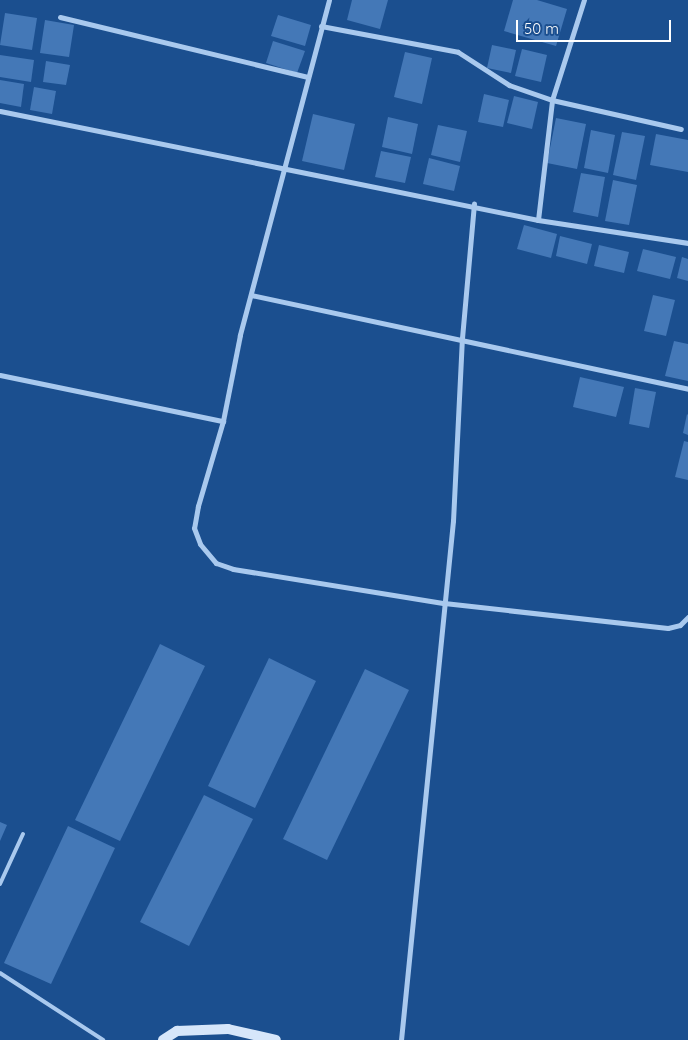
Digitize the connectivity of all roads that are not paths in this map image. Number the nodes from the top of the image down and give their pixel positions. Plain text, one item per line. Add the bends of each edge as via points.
1 (329, 0) edge
2 (584, 0) edge
3 (60, 17) dead end
4 (321, 26) junction
5 (308, 78) junction
6 (552, 100) junction
7 (0, 111) edge
8 (681, 130) dead end
9 (286, 169) junction
10 (474, 204) junction
11 (538, 220) junction
12 (688, 243) edge
13 (251, 295) junction
14 (462, 338) junction
15 (0, 375) edge
16 (688, 389) edge
17 (223, 421) junction
18 (444, 603) junction
19 (688, 617) edge
20 (23, 834) dead end
21 (0, 884) edge
22 (0, 973) edge
23 (103, 1040) edge
24 (163, 1040) edge
25 (276, 1040) edge
26 (401, 1040) edge

1 - 4 street
2 - 6 street
3 - 5 street
4 - 5 street
4 - 6 street via 458,52 477,61 496,80
5 - 9 street
6 - 8 street
6 - 11 street
7 - 9 street
9 - 10 street
9 - 13 street
10 - 11 street
10 - 14 street
11 - 12 street
13 - 14 street
13 - 17 street
14 - 16 street
14 - 18 street via 453,521
15 - 17 street
17 - 18 street via 194,528 200,544 216,563
18 - 19 street via 668,628 680,625
18 - 26 street
20 - 21 lane
22 - 23 lane
24 - 25 main road via 177,1031 228,1029

